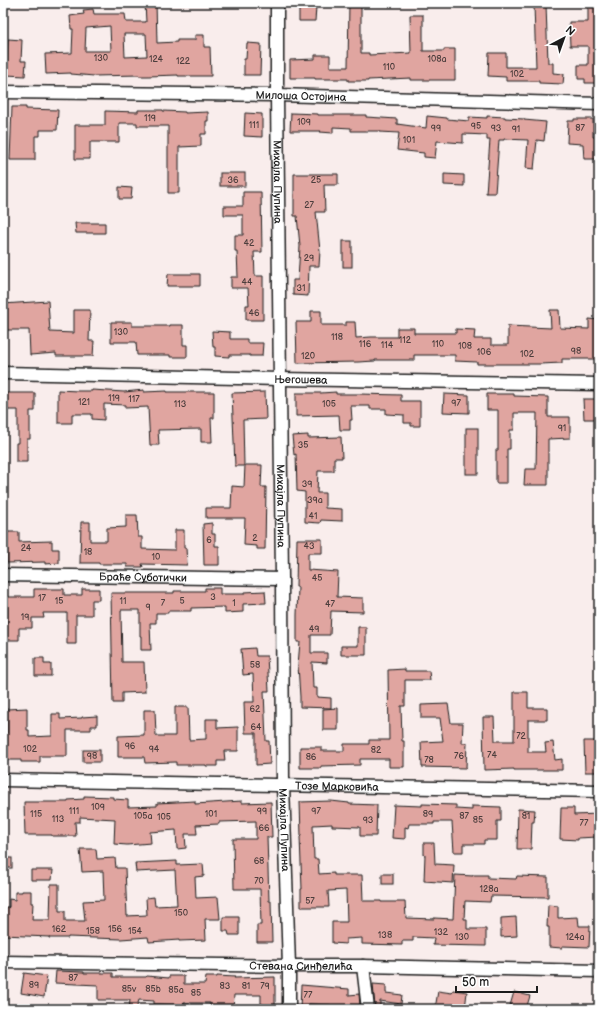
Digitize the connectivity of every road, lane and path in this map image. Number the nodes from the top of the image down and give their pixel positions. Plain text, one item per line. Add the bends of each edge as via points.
1 (277, 3) edge
2 (3, 92) edge
3 (277, 96) junction
4 (599, 104) edge
5 (3, 372) edge
6 (279, 379) junction
7 (599, 384) edge
8 (3, 575) edge
9 (282, 579) junction
10 (3, 780) edge
11 (282, 785) junction
12 (599, 791) edge
13 (3, 962) edge
14 (289, 966) junction
15 (363, 966) junction
16 (599, 971) edge
17 (289, 1009) edge
18 (368, 1009) edge

1 - 3 street, Михајла Пупина
2 - 3 street, Милоша Остојина
3 - 4 street, Милоша Остојина
3 - 6 street, Михајла Пупина
5 - 6 street, Његошева
6 - 7 street, Његошева
6 - 9 street, Михајла Пупина
8 - 9 street, Браће Суботички
9 - 11 street, Михајла Пупина
10 - 11 street, Тозе Марковића
11 - 12 street, Тозе Марковића
11 - 14 street, Михајла Пупина
13 - 14 street, Стевана Синђелића
14 - 15 street, Стевана Синђелића
14 - 17 street, Михајла Пупина
15 - 16 street, Стевана Синђелића
15 - 18 street

